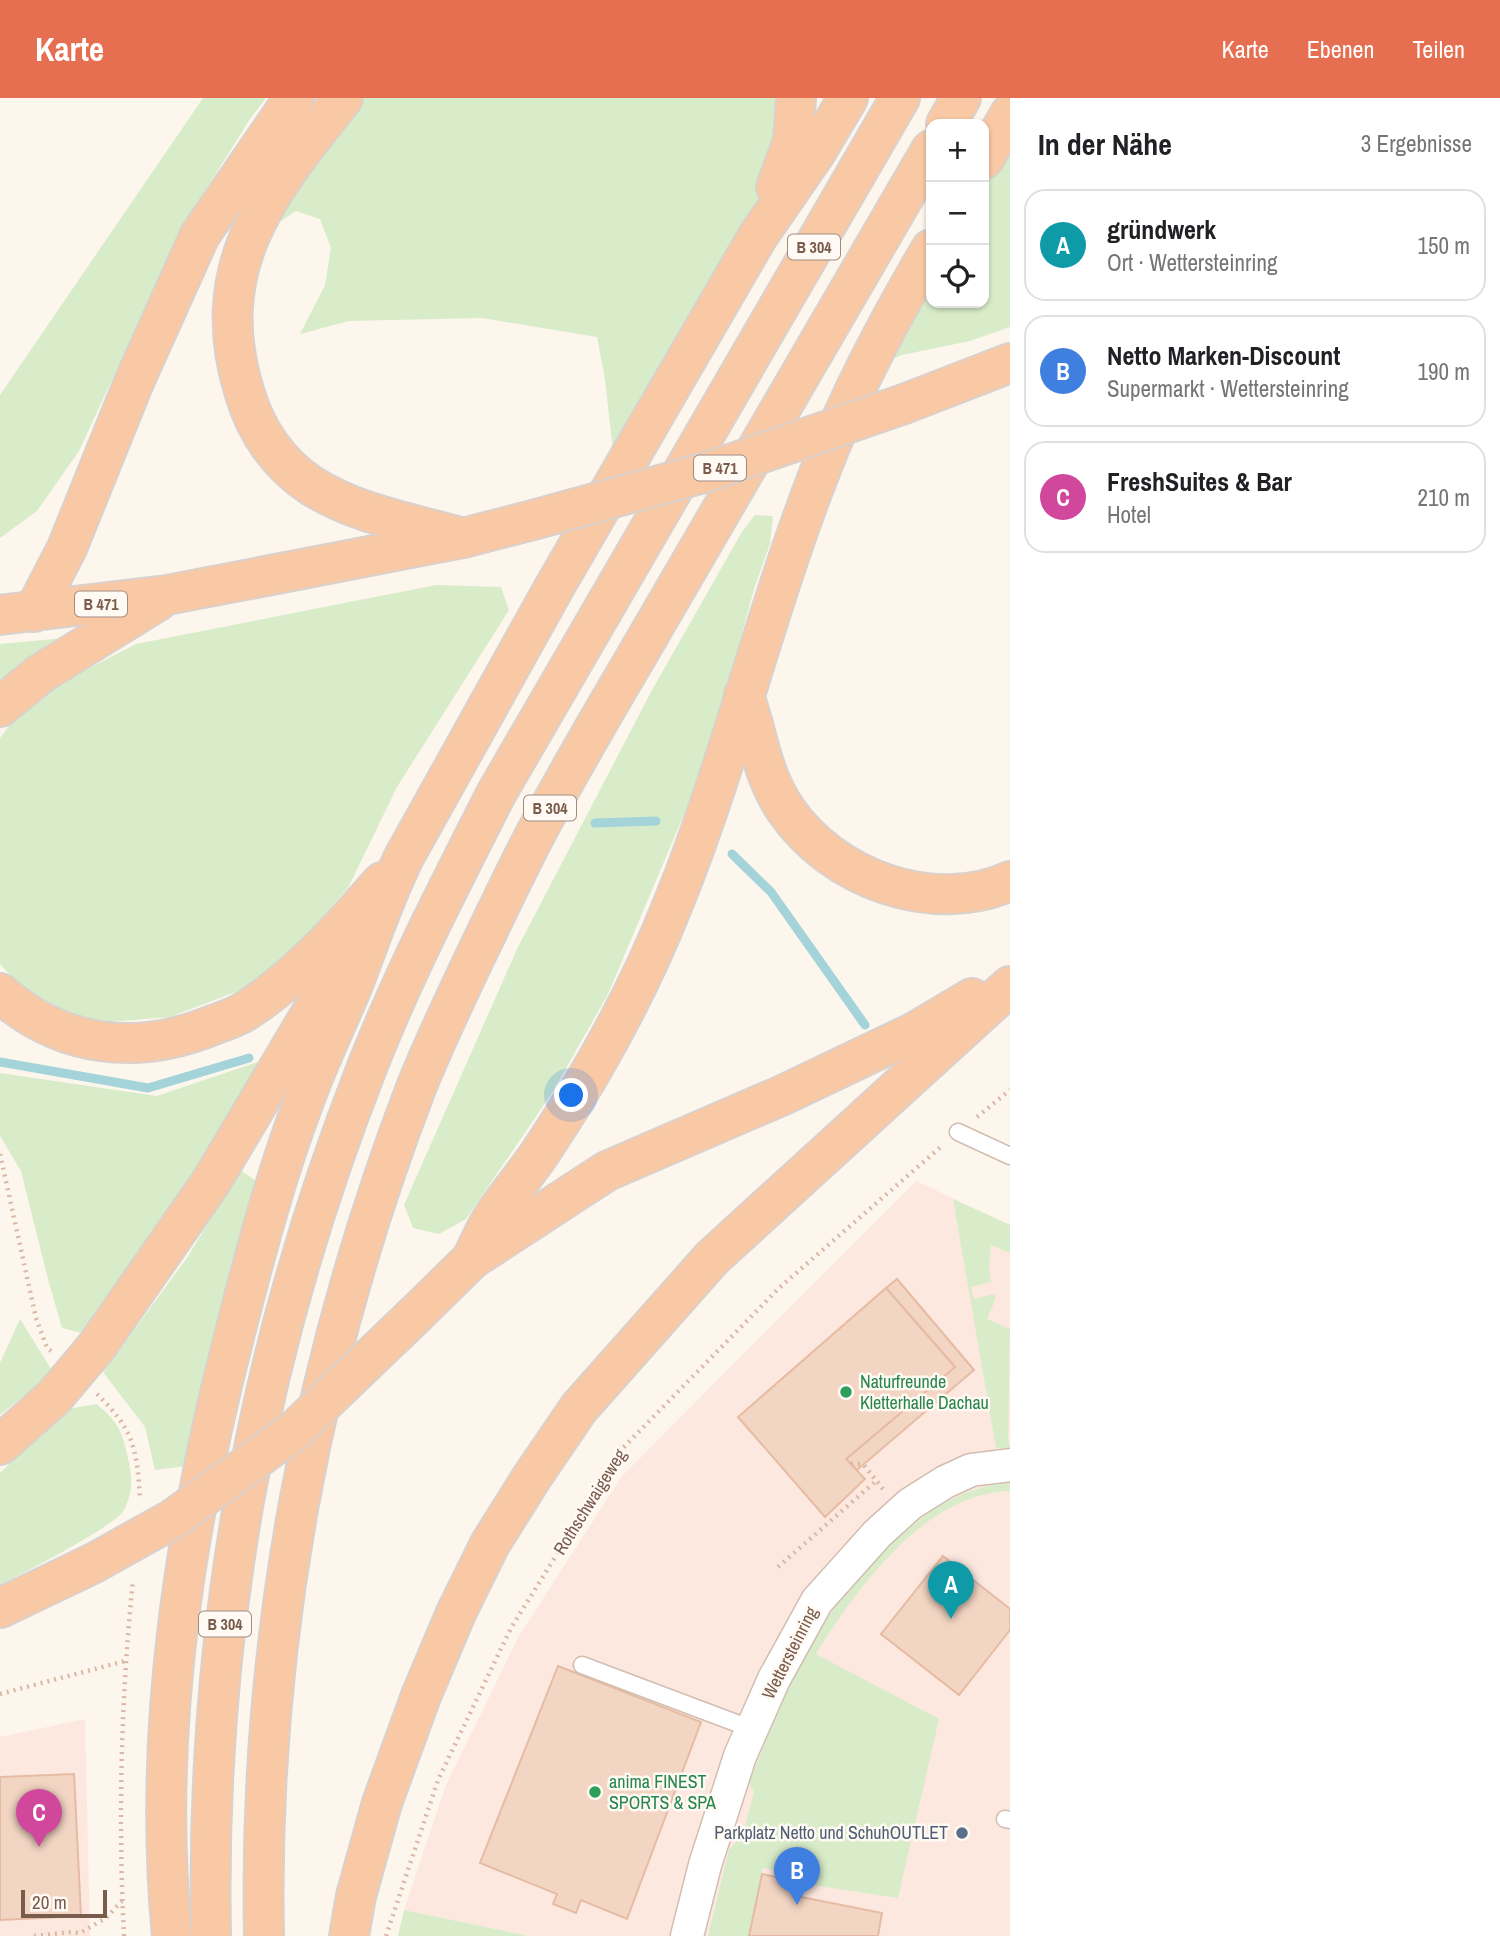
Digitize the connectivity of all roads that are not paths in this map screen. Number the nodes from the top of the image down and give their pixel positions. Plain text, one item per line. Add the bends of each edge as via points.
1 (294, 98) edge
2 (343, 98) edge
3 (796, 98) edge
4 (848, 98) edge
5 (900, 98) edge
6 (961, 98) edge
7 (1010, 114) edge
8 (949, 119) edge
9 (989, 150) edge
10 (926, 159) edge
11 (758, 236) junction
12 (926, 258) edge
13 (1000, 373) edge
14 (463, 538) junction
15 (167, 595) junction
16 (17, 613) edge
17 (744, 695) junction
18 (0, 707) edge
19 (404, 857) junction
20 (1010, 881) edge
21 (383, 900) junction
22 (1010, 975) edge
23 (1010, 986) edge
24 (0, 993) edge
25 (958, 1132) road end
26 (1010, 1156) edge
27 (472, 1259) junction
28 (0, 1446) edge
29 (1010, 1465) edge
30 (0, 1608) edge
31 (582, 1665) dead end
32 (752, 1730) junction
33 (172, 1936) edge
34 (211, 1936) edge
35 (264, 1936) edge
36 (349, 1936) edge
37 (687, 1936) edge

1 - 16 highway via 200,235 67,548
2 - 14 highway via 278,183 244,245 231,309 238,373 269,445 312,486 369,514
3 - 11 highway via 793,141
4 - 11 highway
5 - 34 highway, B 304 via 496,794 400,989 349,1112 284,1318 231,1570 214,1732
6 - 8 highway
7 - 9 highway
10 - 35 highway, B 304 via 535,835 417,1086 345,1298 295,1521 284,1584 268,1749
11 - 19 highway
12 - 17 highway via 860,377 819,473
13 - 14 highway, B 471, bridge via 707,472
14 - 15 highway, B 471
15 - 16 highway, B 471
15 - 18 highway via 40,674
17 - 20 highway via 758,751 785,809 805,835 834,858 892,887 929,893 969,892
17 - 27 highway via 699,835 645,971 598,1060 544,1148 492,1220
19 - 21 highway
19 - 24 highway via 336,934 280,986 244,1012 199,1031 156,1042 120,1044 85,1039 47,1026
21 - 28 highway via 327,985 211,1182 97,1346 54,1397
21 - 33 highway via 303,1101 259,1241 219,1395 183,1581 171,1695 167,1793
22 - 27 highway via 903,1038 607,1171
23 - 36 highway via 712,1258 579,1408 490,1544 456,1613 382,1803
25 - 26 lane
27 - 30 highway, bridge via 293,1432 173,1519
29 - 32 street, Wettersteinring via 971,1470 954,1478 902,1511 877,1534 817,1601
31 - 32 lane via 671,1691
32 - 37 street, Wettersteinring via 722,1806

